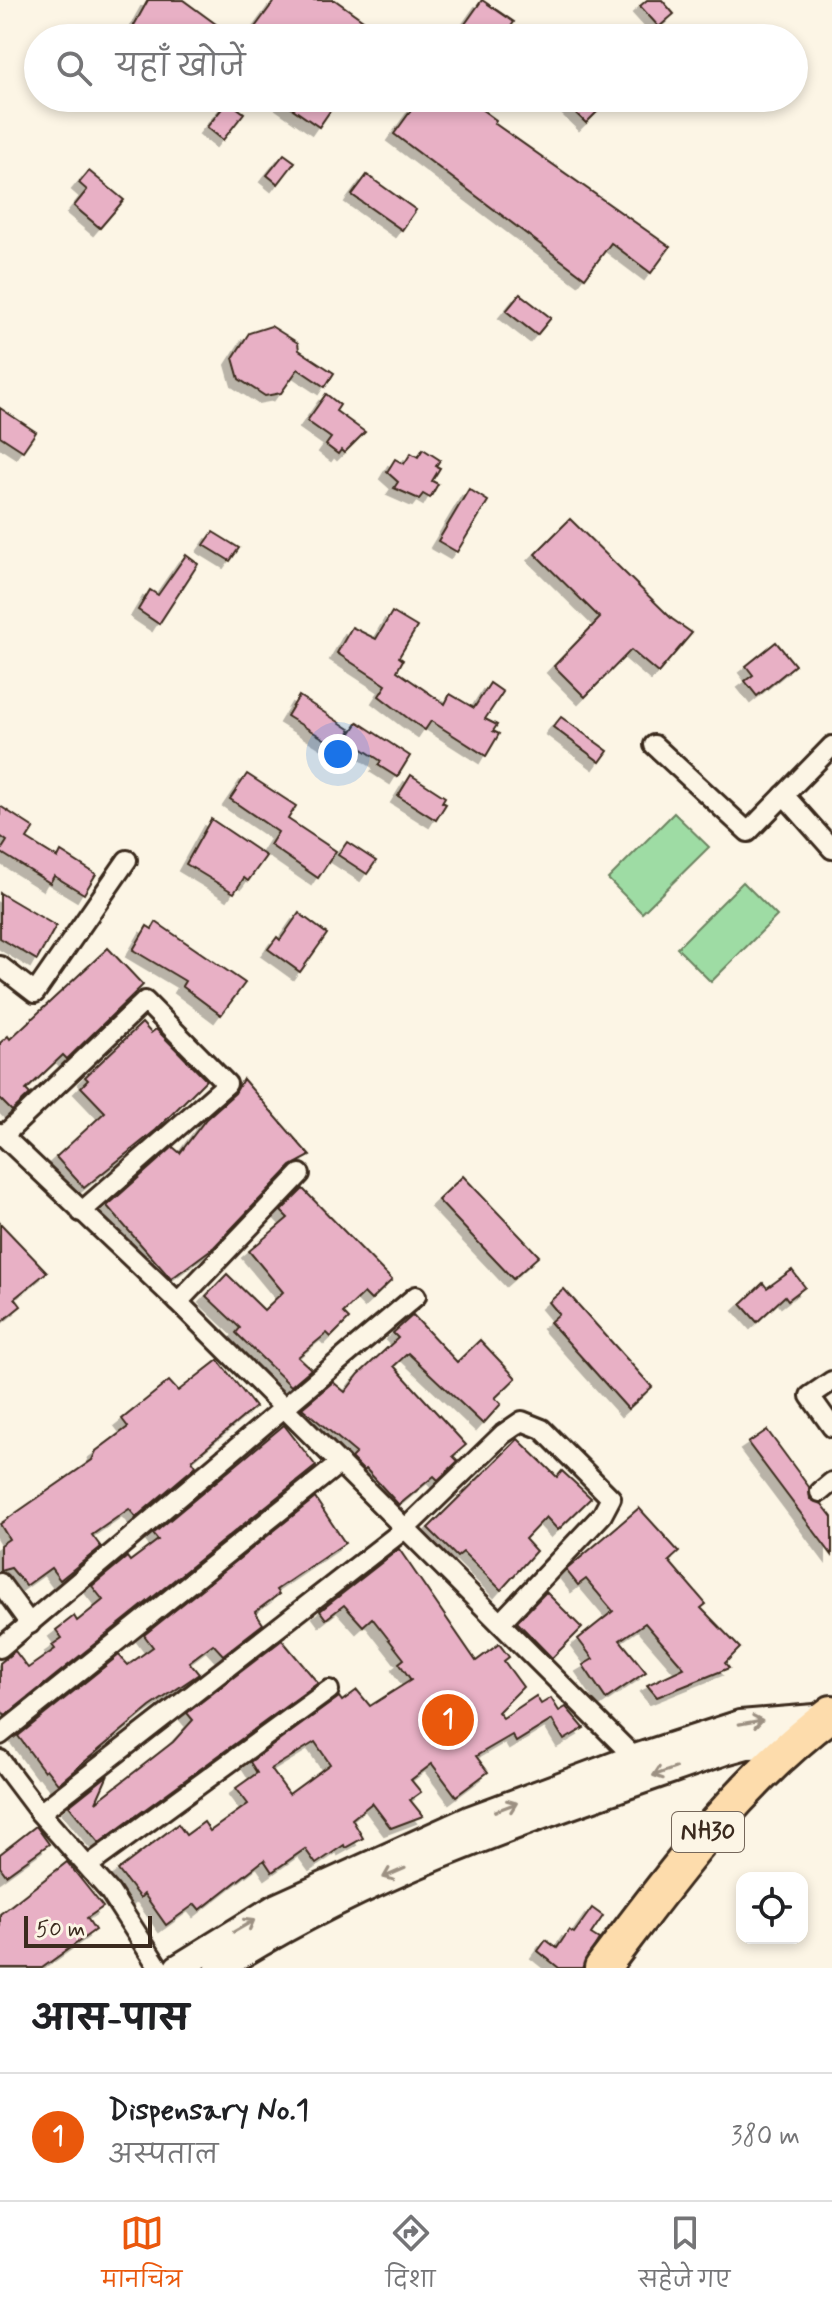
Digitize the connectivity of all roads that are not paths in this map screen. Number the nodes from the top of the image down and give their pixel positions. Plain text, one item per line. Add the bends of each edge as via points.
1 (654, 745) dead end
2 (832, 746) edge
3 (784, 795) junction
4 (832, 849) edge
5 (127, 860) dead end
6 (0, 966) edge
7 (2, 1134) edge
8 (300, 1174) dead end
9 (81, 1212) junction
10 (416, 1296) dead end
11 (178, 1302) junction
12 (832, 1381) edge
13 (283, 1407) junction
14 (832, 1427) edge
15 (340, 1463) junction
16 (406, 1528) junction
17 (0, 1583) edge
18 (500, 1623) junction
19 (30, 1624) junction
20 (0, 1648) edge
21 (329, 1690) dead end
22 (830, 1722) edge
23 (0, 1735) edge
24 (794, 1744) junction
25 (635, 1758) junction
26 (0, 1760) edge
27 (40, 1813) junction
28 (89, 1865) junction
29 (159, 1968) edge
30 (178, 1968) edge
31 (219, 1968) edge
32 (602, 1968) edge
33 (623, 1968) edge

1 - 3 street via 748,832
2 - 3 street
3 - 4 street
5 - 6 street via 35,993
7 - 9 street
7 - 9 street via 145,1001 227,1084
8 - 11 street
9 - 11 street
10 - 13 street
11 - 13 street
12 - 14 street via 810,1396
13 - 15 street
13 - 19 street
15 - 16 street
15 - 23 street
16 - 18 street
16 - 18 street via 522,1421 542,1429 611,1498 602,1515
16 - 27 street
17 - 19 street
18 - 25 street
19 - 20 street
21 - 28 street
22 - 24 highway, NH30
25 -> 22 main road via 740,1724
22 - 33 highway, NH30
24 -> 31 main road via 725,1751 471,1840 379,1880
24 - 32 highway, NH30 via 698,1843
30 -> 25 main road via 277,1907 351,1871
26 - 27 street
27 - 28 street
28 - 29 street

